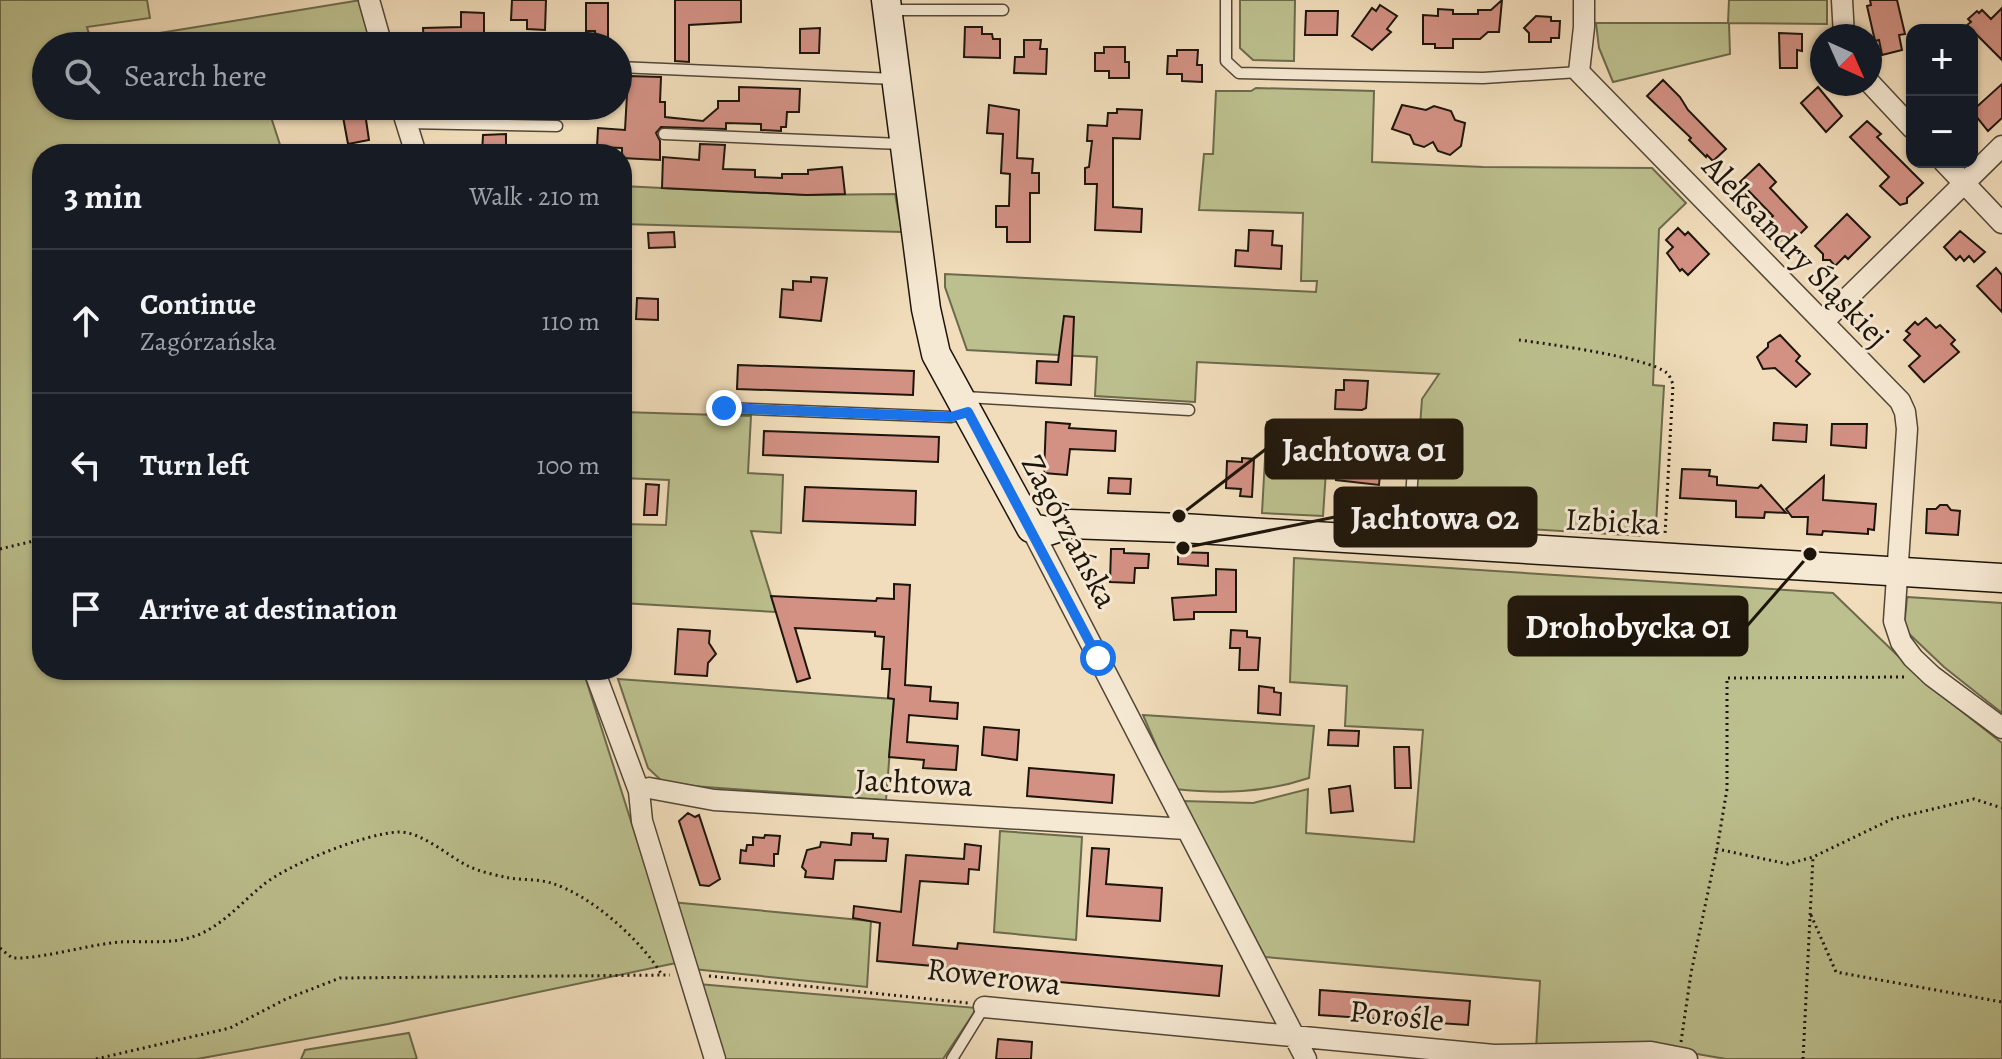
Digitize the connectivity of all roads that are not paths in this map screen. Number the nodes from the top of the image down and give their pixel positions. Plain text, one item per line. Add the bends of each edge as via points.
1 (369, 0) edge
2 (1226, 0) edge
3 (1584, 0) edge
4 (1842, 0) edge
5 (886, 5) edge
6 (1003, 10) dead end
7 (1843, 24) edge
8 (378, 32) edge
9 (632, 68) edge
10 (1579, 72) junction
11 (897, 79) junction
12 (1882, 96) edge
13 (406, 120) edge
14 (480, 120) edge
15 (1906, 122) edge
16 (557, 126) dead end
17 (664, 134) dead end
18 (413, 144) edge
19 (905, 144) junction
20 (2002, 146) edge
21 (1950, 168) edge
22 (1964, 183) junction
23 (2002, 223) edge
24 (1824, 321) junction
25 (963, 404) junction
26 (724, 408) dead end
27 (1189, 410) dead end
28 (1415, 440) dead end
29 (1031, 528) junction
30 (1408, 543) junction
31 (1896, 572) junction
32 (2002, 578) edge
33 (598, 680) edge
34 (2002, 728) edge
35 (639, 791) junction
36 (1186, 829) junction
37 (984, 1007) joint
38 (1293, 1035) junction
39 (1683, 1058) edge
40 (715, 1059) edge
41 (952, 1059) edge
42 (1306, 1059) edge

1 - 8 street
2 - 10 lane via 1226,61 1239,73 1483,78
3 - 10 street
4 - 7 street
5 - 6 lane
5 - 11 street, Zagórzańska
9 - 11 lane
10 - 24 street, Aleksandry Śląskiej
11 - 19 street, Zagórzańska
12 - 15 street
13 - 18 street
14 - 16 lane
17 - 19 lane
19 - 25 street, Zagórzańska via 936,354
20 - 22 street
21 - 22 street
22 - 23 street
22 - 24 street
24 - 31 street, Aleksandry Śląskiej via 1905,412
25 - 26 lane via 951,417
25 - 27 lane
25 - 29 street, Zagórzańska
28 - 30 lane
29 - 30 street, Izbicka via 1106,525
29 - 36 street, Zagórzańska
30 - 31 street, Izbicka
31 - 32 street, Izbicka
31 - 34 street, Aleksandry Śląskiej via 1894,621 1901,642 1932,676
33 - 35 street
35 - 36 street, Jachtowa
35 - 40 street via 642,821
36 - 38 street, Zagórzańska
37 - 38 street, Rowerowa
37 - 41 lane
38 - 39 street, Porośle via 1494,1055 1651,1052
38 - 42 street, Zagórzańska

